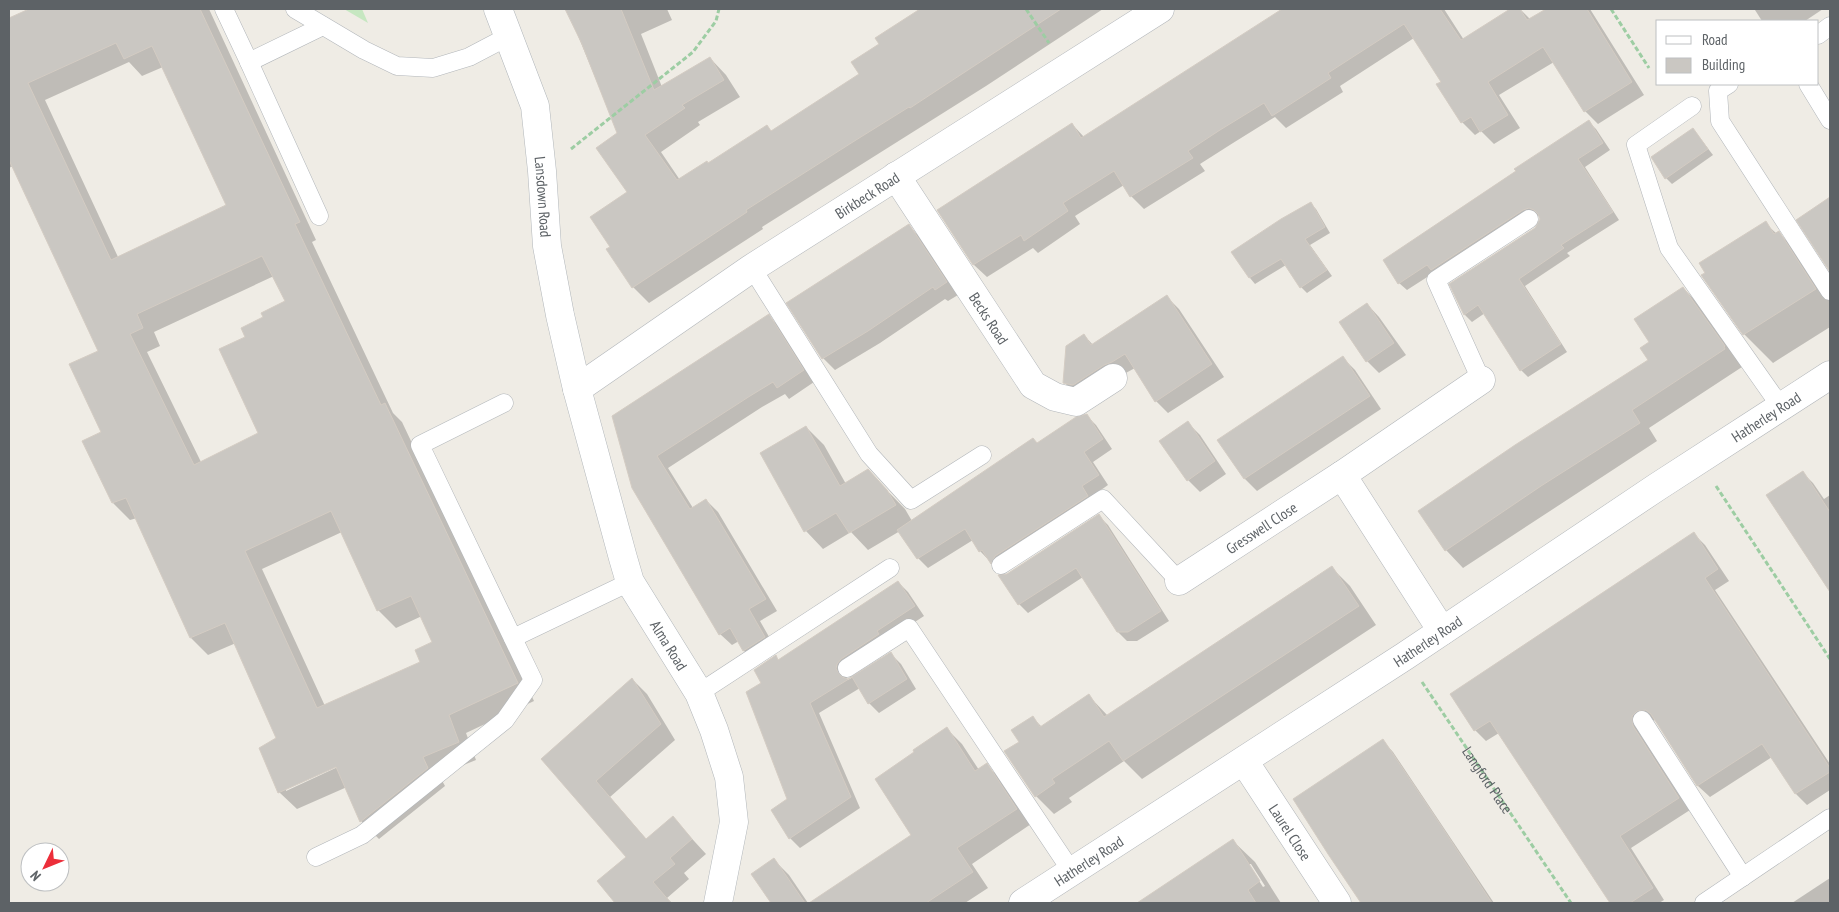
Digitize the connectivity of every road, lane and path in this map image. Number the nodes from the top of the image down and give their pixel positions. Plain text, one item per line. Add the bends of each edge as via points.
1 (224, 9) edge
2 (295, 9) edge
3 (498, 9) edge
4 (719, 9) edge
5 (1026, 9) edge
6 (1160, 9) edge
7 (1611, 9) edge
8 (323, 26) junction
9 (1830, 26) edge
10 (1819, 34) edge
11 (509, 36) junction
12 (249, 62) junction
13 (1649, 68) dead end
14 (1065, 69) junction
15 (1727, 85) edge
16 (1809, 85) edge
17 (1692, 106) dead end
18 (1830, 120) edge
19 (542, 171) junction
20 (896, 176) junction
21 (319, 216) dead end
22 (1529, 219) dead end
23 (752, 268) junction
24 (1830, 291) edge
25 (1830, 375) edge
26 (1113, 378) dead end
27 (1480, 380) joint
28 (577, 388) junction
29 (504, 403) dead end
30 (1781, 407) junction
31 (982, 455) dead end
32 (1699, 460) junction
33 (1342, 475) junction
34 (1000, 565) dead end
35 (890, 568) dead end
36 (630, 582) junction
37 (1179, 582) joint
38 (1442, 631) junction
39 (513, 638) junction
40 (1405, 656) junction
41 (1830, 659) edge
42 (847, 668) dead end
43 (699, 693) junction
44 (1642, 720) dead end
45 (1244, 761) junction
46 (1830, 818) edge
47 (316, 857) dead end
48 (1072, 872) junction
49 (1742, 877) junction
50 (718, 903) edge
51 (1023, 903) edge
52 (1337, 903) edge
53 (1571, 903) edge
54 (1704, 903) edge

1 - 12 lane
2 - 8 lane
3 - 11 street, Lansdown Road
4 - 19 path via 716,22 693,52
5 - 14 path
6 - 14 street, Birkbeck Road
7 - 13 path
8 - 11 lane via 397,66 433,68 469,57
8 - 12 lane
9 - 10 lane
11 - 19 street, Lansdown Road via 535,106
12 - 21 lane
14 - 20 street, Birkbeck Road
15 - 24 lane via 1718,91 1720,121
16 - 18 lane
17 - 30 lane via 1636,145 1669,248
19 - 28 street, Lansdown Road via 547,246
20 - 23 street, Birkbeck Road
20 - 26 street, Becks Road via 1033,385 1055,397 1076,402
22 - 27 lane via 1436,280
23 - 28 street, Birkbeck Road
23 - 31 lane via 868,454 911,500
25 - 30 street, Hatherley Road
27 - 33 street, Gresswell Close
28 - 36 street, Alma Road
29 - 39 lane via 420,445
30 - 32 street, Hatherley Road
32 - 38 street, Hatherley Road
32 - 41 path
33 - 37 street, Gresswell Close
33 - 38 street
34 - 37 lane via 1103,499
35 - 43 lane
36 - 39 lane
36 - 43 street, Alma Road
38 - 40 street, Hatherley Road
39 - 47 lane via 532,680 505,720 362,835
40 - 45 street, Hatherley Road
40 - 53 path, Langford Place
42 - 48 lane via 909,628
43 - 50 street, Alma Road via 730,777 734,822
44 - 49 lane
45 - 48 street, Hatherley Road
45 - 52 street, Laurel Close
46 - 49 lane
48 - 51 street, Hatherley Road
49 - 54 lane

